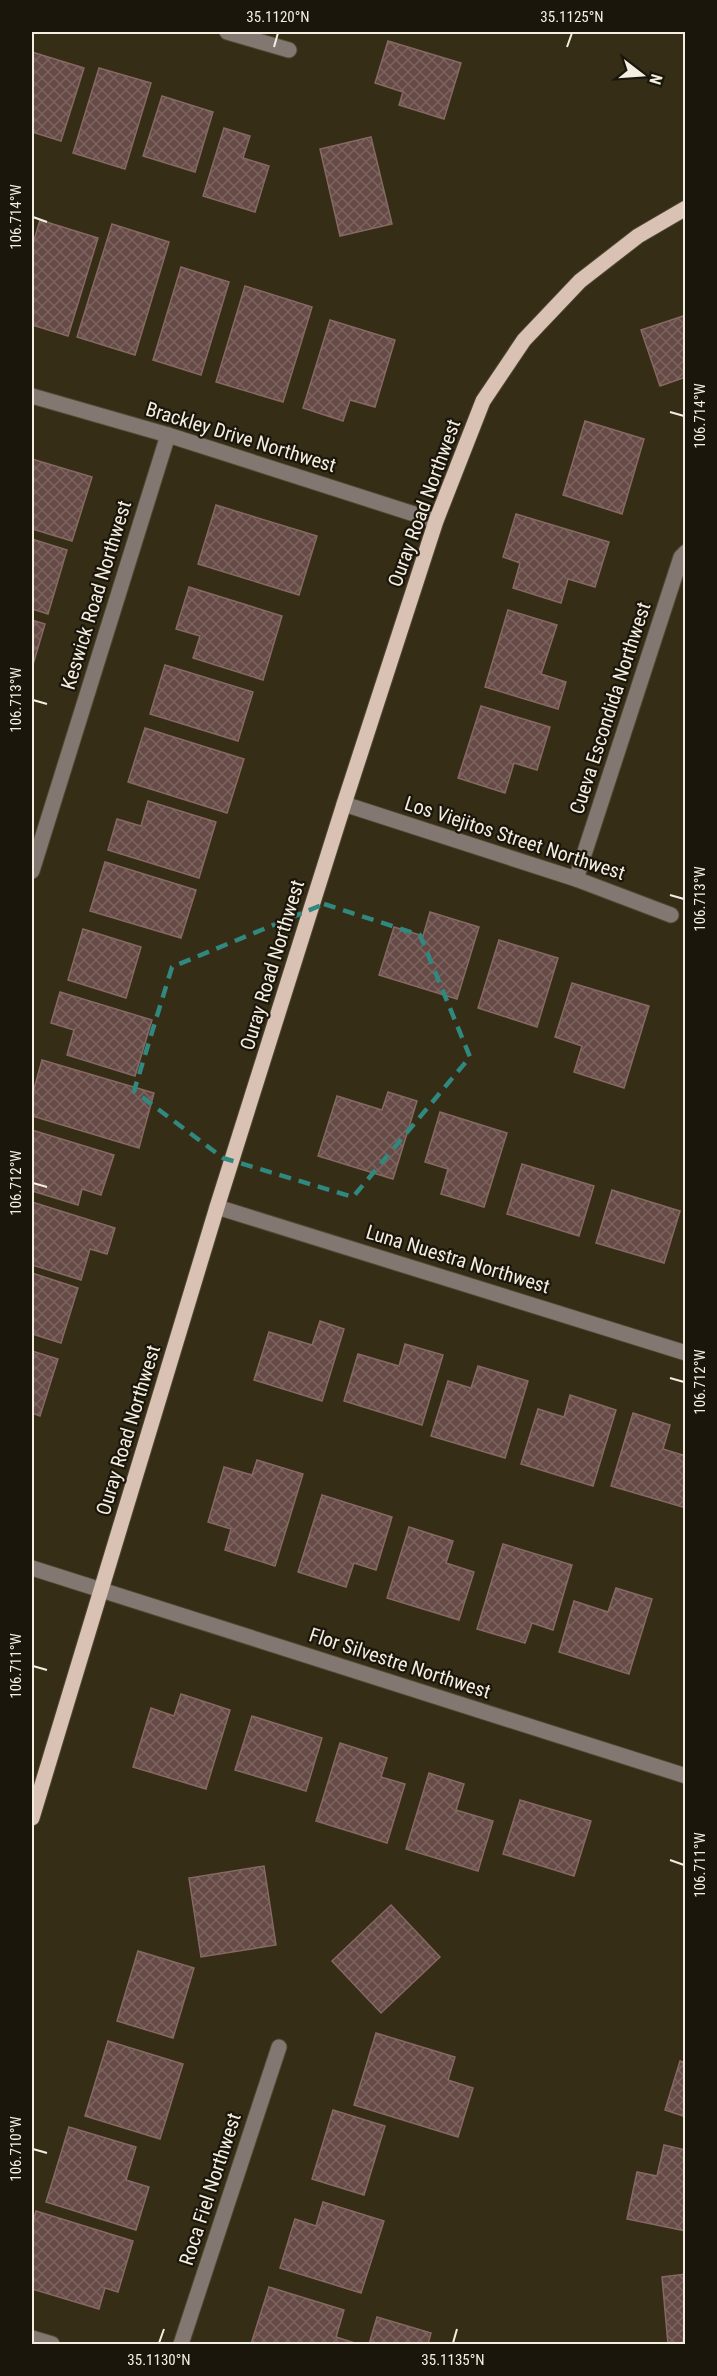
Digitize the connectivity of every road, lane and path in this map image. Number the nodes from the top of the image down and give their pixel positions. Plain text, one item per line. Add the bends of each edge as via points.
1 (227, 32) edge
2 (289, 50) dead end
3 (686, 208) edge
4 (32, 396) edge
5 (168, 435) junction
6 (436, 522) junction
7 (686, 552) edge
8 (344, 804) junction
9 (32, 871) edge
10 (576, 879) junction
11 (671, 915) dead end
12 (217, 1207) junction
13 (686, 1353) edge
14 (32, 1568) edge
15 (102, 1589) junction
16 (686, 1776) edge
17 (32, 1818) edge
18 (279, 2047) dead end
19 (32, 2338) edge
20 (52, 2344) edge
21 (181, 2344) edge

1 - 2 street
3 - 6 main road, Ouray Road Northwest via 638,236 580,281 524,340 483,401
4 - 5 street, Brackley Drive Northwest
5 - 6 street, Brackley Drive Northwest
5 - 9 street, Keswick Road Northwest
6 - 8 main road, Ouray Road Northwest
7 - 10 street, Cueva Escondida Northwest via 677,568
8 - 10 street, Los Viejitos Street Northwest
8 - 12 main road, Ouray Road Northwest
10 - 11 street, Los Viejitos Street Northwest
12 - 13 street, Luna Nuestra Northwest
12 - 15 main road, Ouray Road Northwest
14 - 15 street, Flor Silvestre Northwest
15 - 16 street, Flor Silvestre Northwest
15 - 17 main road, Ouray Road Northwest
18 - 21 street, Roca Fiel Northwest
19 - 20 street

